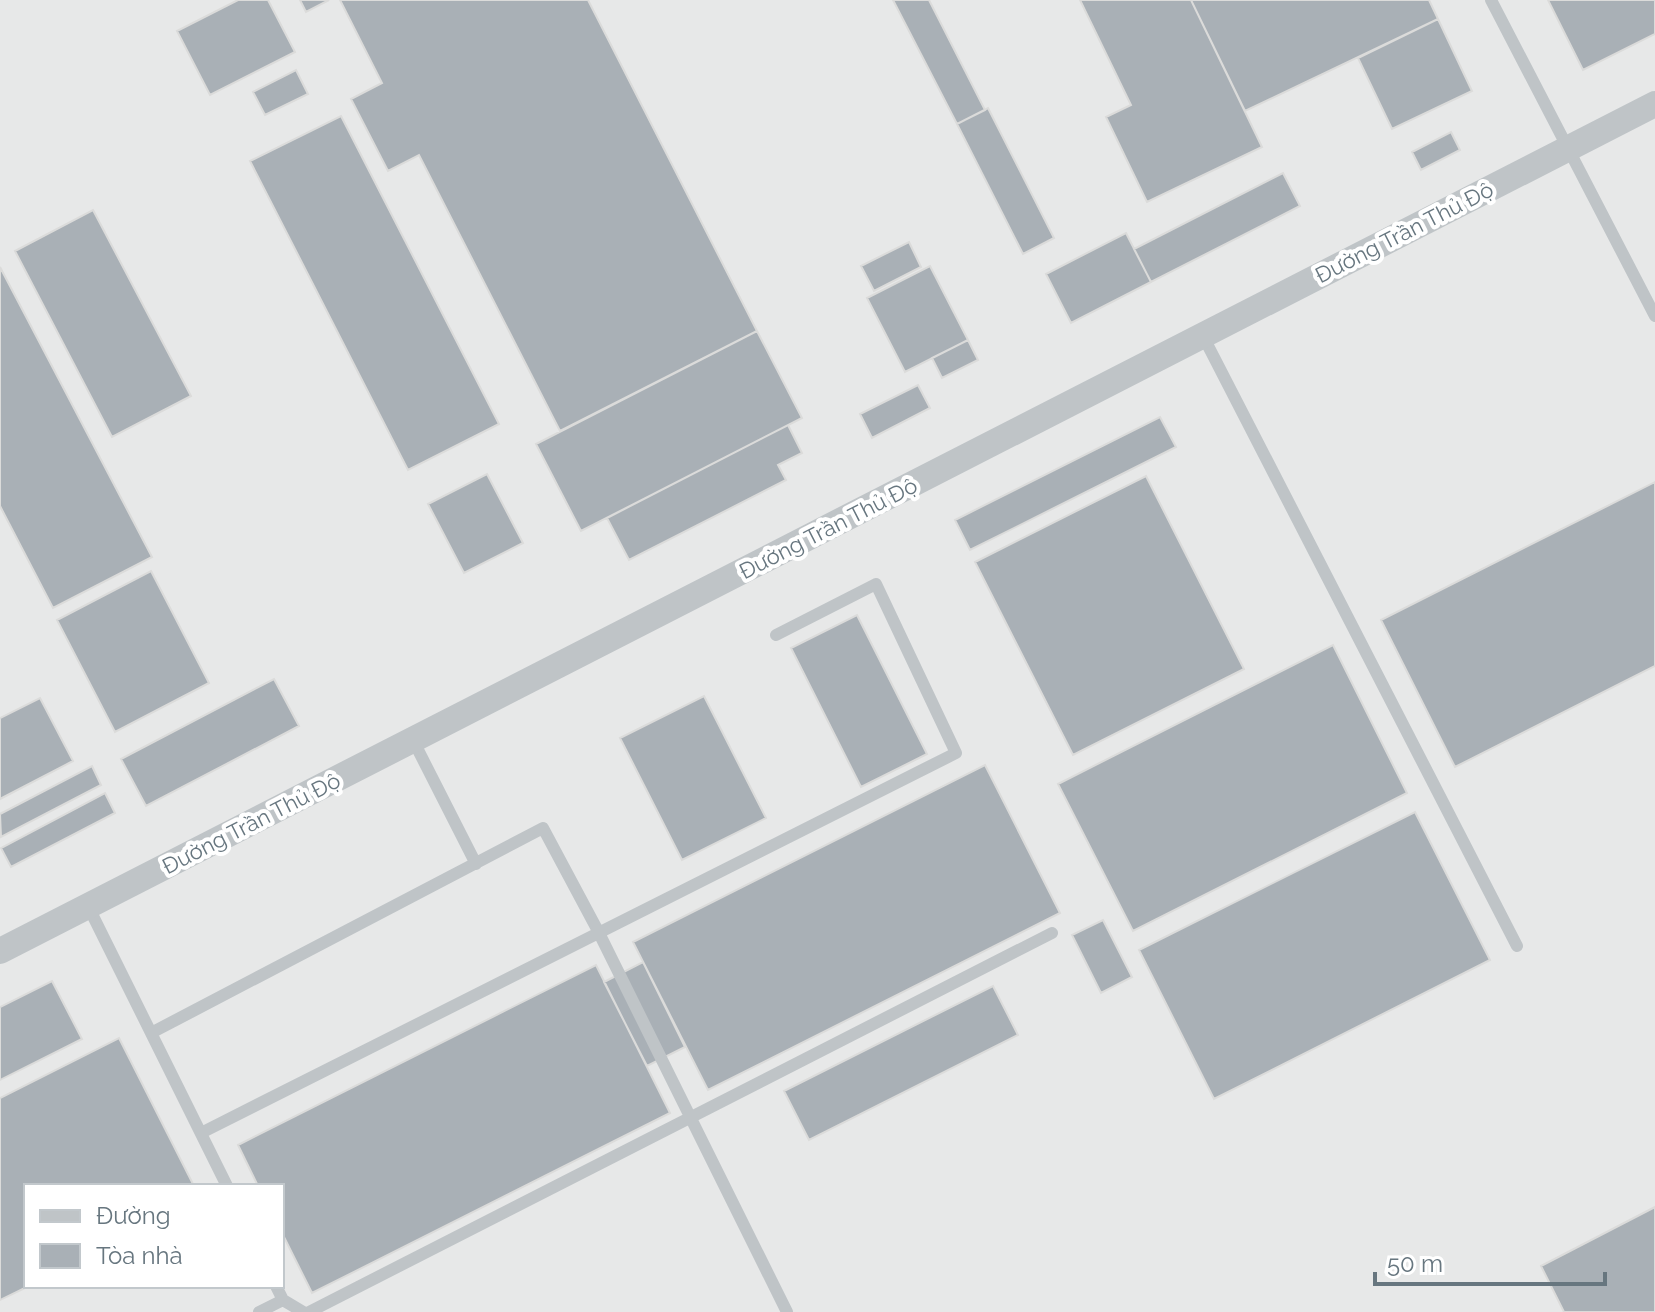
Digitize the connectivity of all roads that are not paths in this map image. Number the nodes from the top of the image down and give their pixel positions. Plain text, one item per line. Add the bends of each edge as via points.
1 (1491, 0) edge
2 (1655, 104) edge
3 (1569, 149) junction
4 (1655, 316) edge
5 (1203, 336) junction
6 (776, 635) dead end
7 (413, 740) junction
8 (476, 864) junction
9 (88, 906) junction
10 (598, 931) junction
11 (1052, 933) dead end
12 (1517, 946) dead end
13 (0, 951) edge
14 (151, 1033) junction
15 (689, 1118) junction
16 (201, 1133) junction
17 (226, 1184) edge
18 (277, 1288) edge
19 (283, 1300) junction
20 (259, 1312) edge
21 (306, 1312) edge
22 (787, 1312) edge

1 - 3 lane
2 - 3 street, Đường Trần Thủ Độ
3 - 4 lane
3 - 5 street, Đường Trần Thủ Độ
5 - 7 street, Đường Trần Thủ Độ
5 - 12 lane
6 - 10 lane via 876,584 956,753
7 - 8 lane
7 - 9 street, Đường Trần Thủ Độ
8 - 10 lane via 543,828
8 - 14 lane
9 - 13 street, Đường Trần Thủ Độ
9 - 14 lane
10 - 15 lane
10 - 16 lane
11 - 15 lane
14 - 16 lane
15 - 21 lane
15 - 22 lane
16 - 17 lane
18 - 19 lane
19 - 20 lane
19 - 21 lane

